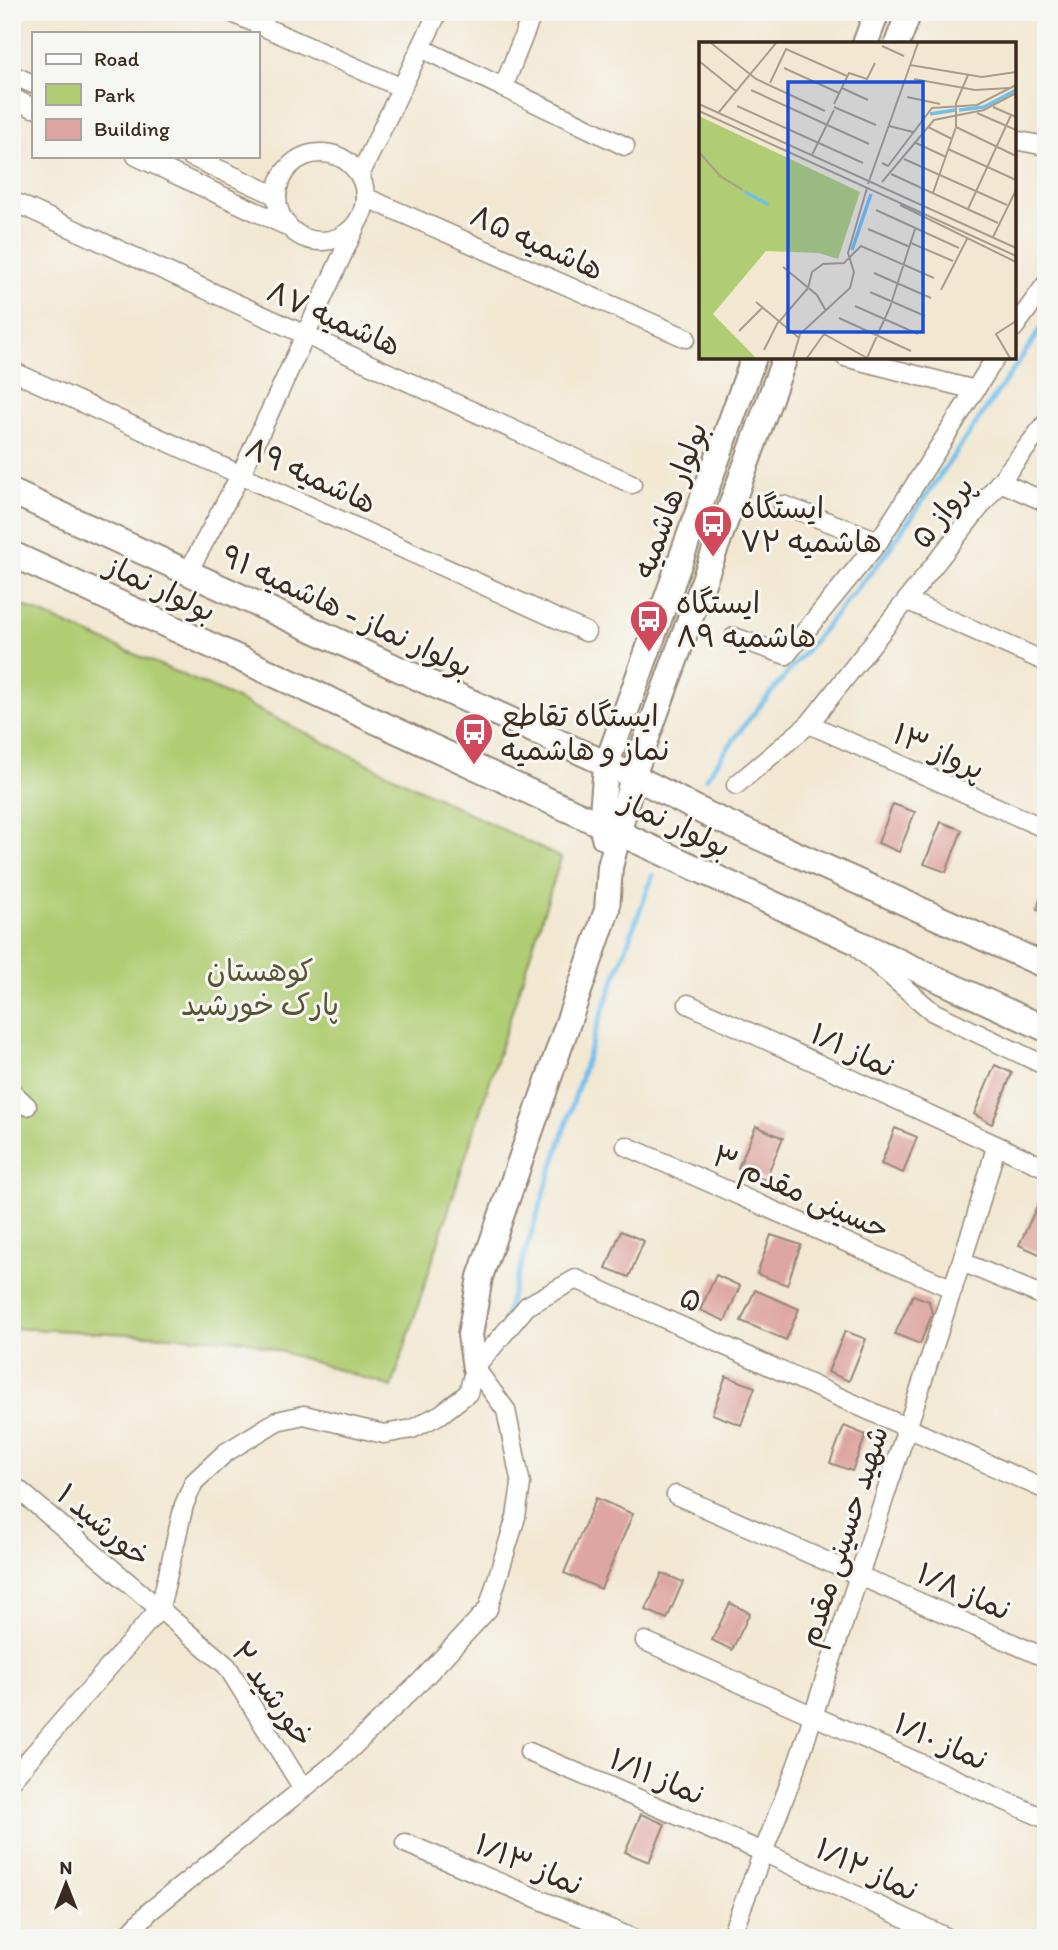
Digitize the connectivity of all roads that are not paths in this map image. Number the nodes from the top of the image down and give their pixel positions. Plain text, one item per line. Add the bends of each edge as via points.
1 (230, 12) edge
2 (438, 12) edge
3 (533, 12) edge
4 (877, 12) edge
5 (909, 12) edge
6 (866, 42) edge
7 (899, 42) edge
8 (421, 48) junction
9 (12, 75) edge
10 (32, 83) edge
11 (402, 88) junction
12 (503, 88) junction
13 (12, 98) edge
14 (32, 108) edge
15 (1016, 139) edge
16 (625, 146) dead end
17 (1046, 146) edge
18 (140, 158) edge
19 (194, 158) edge
20 (360, 175) junction
21 (277, 196) junction
22 (365, 197) junction
23 (12, 201) edge
24 (359, 219) junction
25 (289, 227) junction
26 (1046, 284) edge
27 (1023, 299) edge
28 (1016, 322) edge
29 (305, 336) junction
30 (686, 338) dead end
31 (753, 359) edge
32 (784, 359) edge
33 (853, 359) edge
34 (995, 359) edge
35 (12, 371) edge
36 (975, 390) junction
37 (1046, 423) edge
38 (242, 474) junction
39 (1000, 482) junction
40 (632, 484) dead end
41 (12, 492) edge
42 (1046, 502) edge
43 (783, 505) dead end
44 (879, 541) junction
45 (12, 554) edge
46 (188, 572) junction
47 (908, 601) junction
48 (586, 632) dead end
49 (734, 637) dead end
50 (1046, 662) edge
51 (809, 724) junction
52 (606, 765) junction
53 (634, 776) junction
54 (736, 785) dead end
55 (611, 828) junction
56 (1046, 829) edge
57 (849, 941) junction
58 (1046, 966) edge
59 (688, 1004) dead end
60 (1046, 1029) edge
61 (1046, 1066) edge
62 (12, 1092) edge
63 (27, 1107) dead end
64 (626, 1146) dead end
65 (996, 1147) junction
66 (1046, 1168) edge
67 (962, 1262) junction
68 (953, 1289) junction
69 (1046, 1297) edge
70 (475, 1368) junction
71 (908, 1425) junction
72 (12, 1484) edge
73 (1046, 1490) edge
74 (676, 1494) dead end
75 (859, 1576) junction
76 (160, 1608) junction
77 (645, 1641) dead end
78 (1046, 1658) edge
79 (813, 1715) junction
80 (529, 1752) dead end
81 (12, 1779) edge
82 (302, 1787) junction
83 (1046, 1819) edge
84 (405, 1843) dead end
85 (763, 1852) junction
86 (125, 1938) edge
87 (632, 1938) edge
88 (730, 1938) edge
89 (948, 1938) edge

1 - 11 street
2 - 8 street
3 - 12 street
4 - 6 main road
5 - 7 main road
8 - 11 street
8 - 12 street
9 - 10 street
11 - 20 street
12 - 16 street
13 - 14 street
15 - 17 street
18 - 25 street
19 - 21 street
20 - 21 street via 333,154 310,154 283,174
20 - 22 street
21 - 25 street
22 - 24 street
22 - 30 street, هاشمیه ۸۵
23 - 29 street, هاشمیه ۸۷
24 - 25 street via 332,239 309,239
24 - 29 street
26 - 27 street
27 - 28 street
29 - 38 street
29 - 40 street, هاشمیه ۸۷
31 - 52 main road, بولوار هاشمیه
32 - 53 main road, بولوار هاشمیه
33 - 36 street
34 - 36 street
35 - 38 street, هاشمیه ۸۹
36 - 44 street
37 - 39 street, پرواز ۵
38 - 46 street
38 - 48 street, هاشمیه ۸۹
39 - 42 street
39 - 47 street, پرواز ۵
41 - 46 main road, بولوار نماز
43 - 44 street
44 - 49 street via 786,655
45 - 55 main road, بولوار نماز
46 - 52 main road, بولوار نماز - هاشمیه ۹۱
47 - 50 street
47 - 51 street, پرواز ۵
51 - 54 street, پرواز ۵
51 - 56 street, پرواز ۱۳
52 - 53 main road, بولوار نماز - هاشمیه ۹۱
52 - 55 main road, بولوار هاشمیه
53 - 55 main road, بولوار هاشمیه
53 - 58 main road, بولوار نماز via 709,815
55 - 57 main road, بولوار نماز
55 - 70 main road via 607,911 480,1277 470,1335
57 - 60 main road, بولوار نماز
57 - 61 street via 933,1012
59 - 65 street, نماز ۱/۱
62 - 63 street
64 - 68 street, حسینی مقدم ۳
65 - 66 street, نماز ۱/۱
65 - 67 street, شهید حسینی مقدم
67 - 68 street, شهید حسینی مقدم
67 - 69 street
68 - 71 street, شهید حسینی مقدم
70 - 71 street, ۵ via 527,1306 576,1279
70 - 76 street via 468,1392 441,1415 412,1429 384,1434 304,1415 277,1421 225,1452 194,1482
70 - 82 street via 506,1410 521,1484 516,1517 488,1608 412,1690 338,1761
71 - 73 street
71 - 75 street, شهید حسینی مقدم
72 - 76 street, خورشید ۱
74 - 75 street, نماز ۱/۸
75 - 78 street, نماز ۱/۸
75 - 79 street, شهید حسینی مقدم
76 - 81 street
76 - 82 street, خورشید ۲ via 227,1665
77 - 79 street, نماز ۱/۱۰
79 - 83 street, نماز ۱/۱۰
79 - 85 street, شهید حسینی مقدم
80 - 85 street, نماز ۱/۱۱
82 - 86 street via 150,1911
84 - 87 street, نماز ۱/۱۳
85 - 88 street, شهید حسینی مقدم
85 - 89 street, نماز ۱/۱۲

